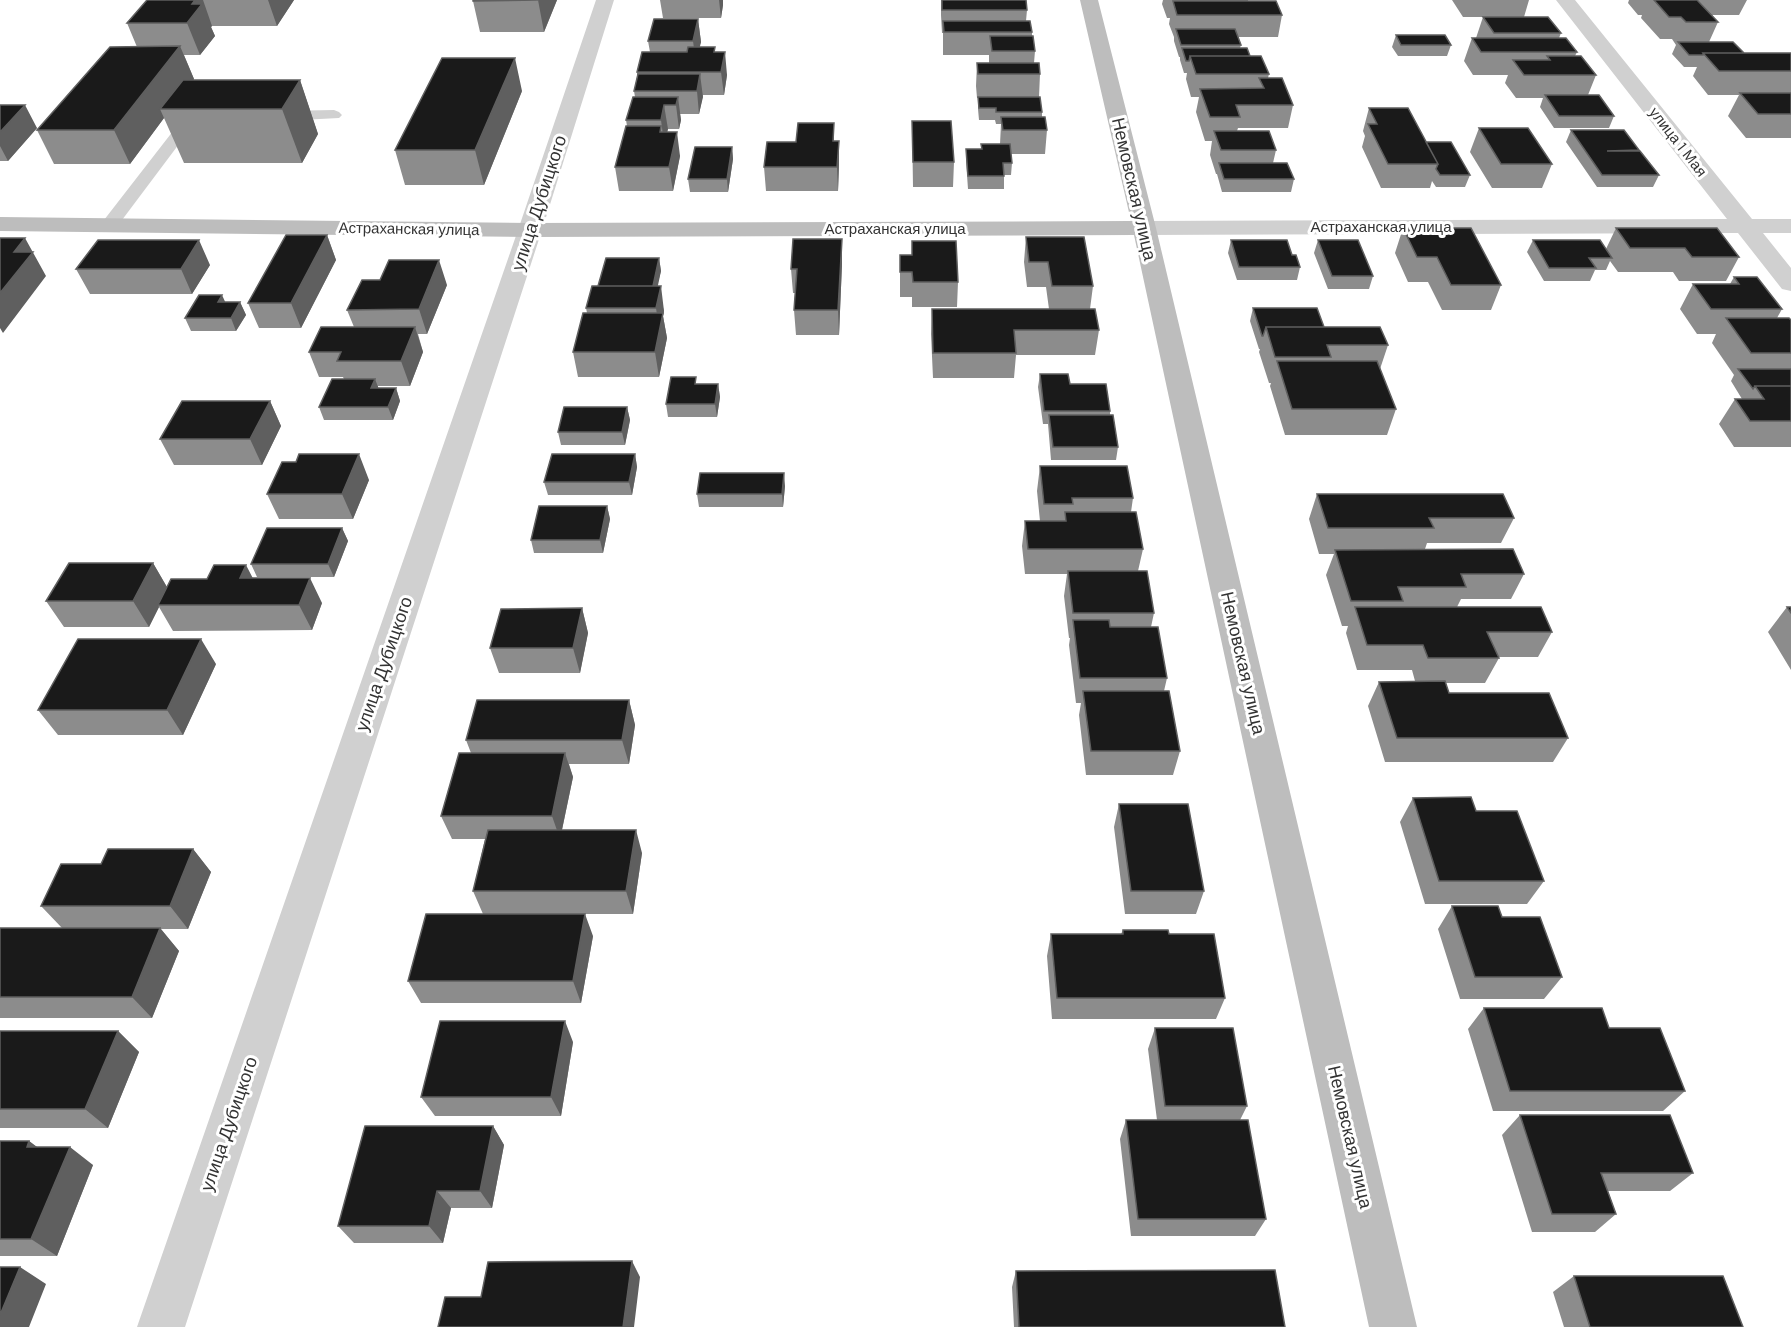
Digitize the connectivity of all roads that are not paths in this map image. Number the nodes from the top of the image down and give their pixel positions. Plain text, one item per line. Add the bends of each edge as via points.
1 (605, 0) edge
2 (1089, 0) edge
3 (1564, 0) edge
4 (334, 115) dead end
5 (215, 116) edge
6 (263, 116) edge
7 (0, 224) edge
8 (110, 224) junction
9 (1744, 226) junction
10 (1791, 226) edge
11 (1144, 228) junction
12 (530, 230) junction
13 (1791, 284) edge
14 (160, 1327) edge
15 (1393, 1327) edge

1 - 12 street, улица Дубицкого
2 - 11 street, Немовская улица
3 - 9 street, улица 1 Мая
4 - 6 lane
5 - 8 lane via 192,117
7 - 8 street, Астраханская улица
8 - 12 street, Астраханская улица
9 - 10 street, Астраханская улица
9 - 11 street, Астраханская улица
9 - 13 street, улица 1 Мая
11 - 12 street, Астраханская улица
11 - 15 street, Немовская улица
12 - 14 street, улица Дубицкого

